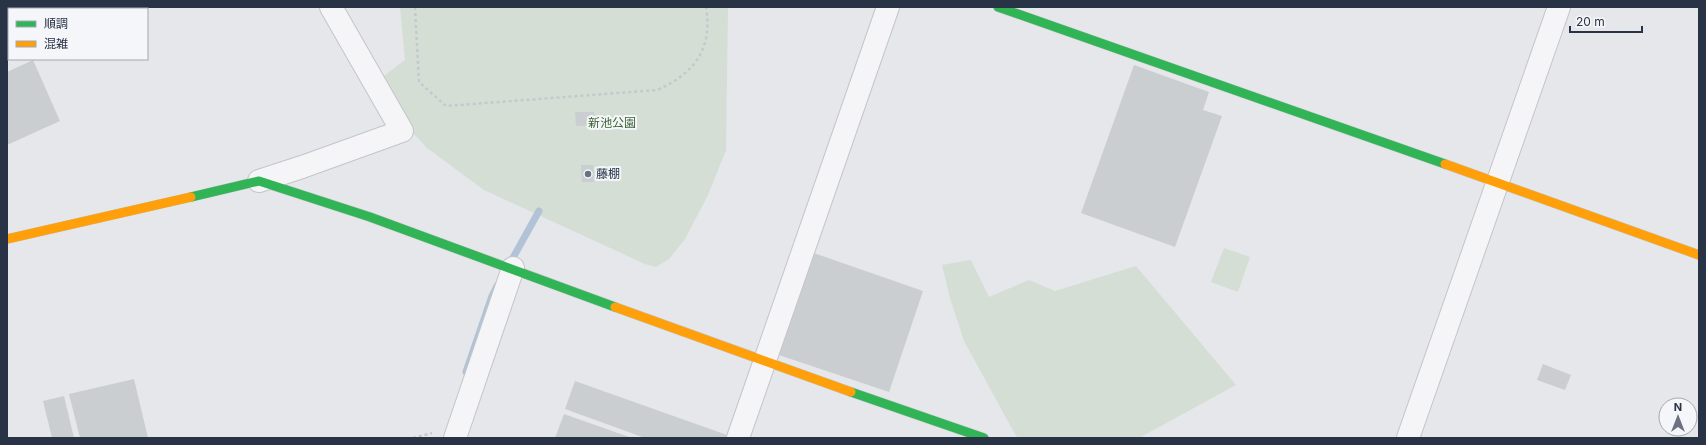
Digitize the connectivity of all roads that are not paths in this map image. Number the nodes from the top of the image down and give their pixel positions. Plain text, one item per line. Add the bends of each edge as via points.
1 (331, 7) edge
2 (888, 7) edge
3 (998, 7) edge
4 (1559, 7) edge
5 (259, 181) junction
6 (1498, 182) junction
7 (7, 240) edge
8 (1699, 255) edge
9 (513, 268) junction
10 (765, 362) junction
11 (455, 438) edge
12 (738, 438) edge
13 (984, 438) edge
14 (1408, 438) edge

1 - 5 street via 402,131
2 - 10 street
3 - 6 street
4 - 6 street
5 - 7 street
5 - 9 street
6 - 8 street
6 - 14 street
9 - 10 street
9 - 11 street
10 - 12 street
10 - 13 street

